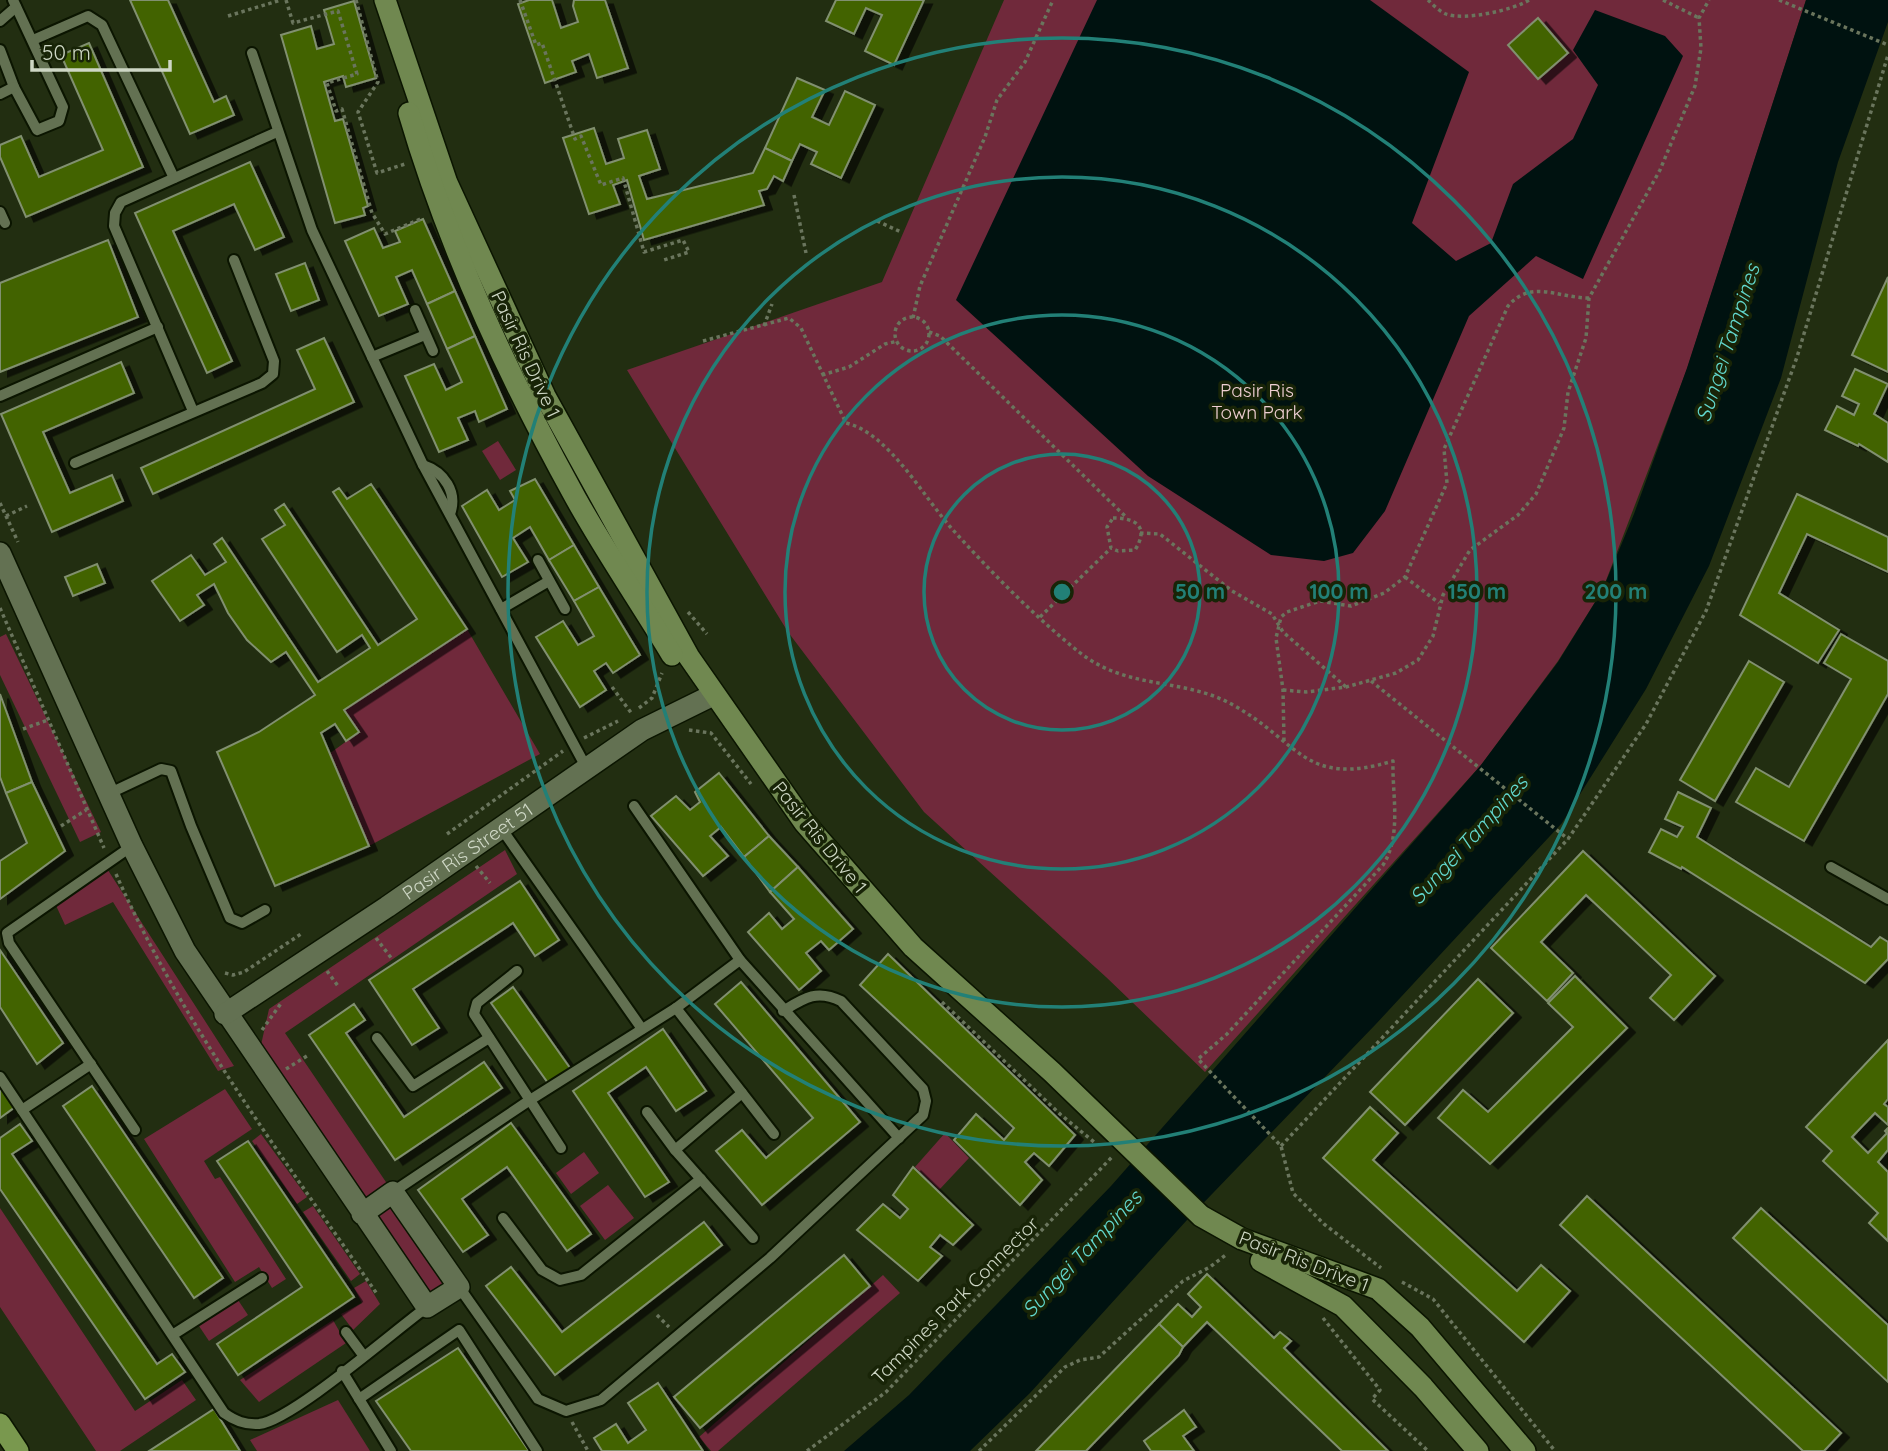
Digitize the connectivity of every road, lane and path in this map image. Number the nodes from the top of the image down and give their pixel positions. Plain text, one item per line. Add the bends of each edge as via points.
1 (283, 0) edge
2 (356, 0) edge
3 (370, 0) edge
4 (386, 0) edge
5 (520, 0) edge
6 (1053, 0) edge
7 (1427, 0) edge
8 (1530, 0) edge
9 (1663, 0) edge
10 (1709, 0) edge
11 (1779, 0) edge
12 (15, 3) edge
13 (228, 16) dead end
14 (1699, 18) junction
15 (0, 21) edge
16 (33, 40) junction
17 (1888, 46) edge
18 (0, 50) edge
19 (252, 52) dead end
20 (1888, 55) edge
21 (14, 87) junction
22 (0, 94) edge
23 (277, 132) junction
24 (410, 174) dead end
25 (174, 178) junction
26 (794, 195) dead end
27 (421, 206) dead end
28 (877, 221) dead end
29 (901, 232) dead end
30 (806, 253) dead end
31 (234, 260) dead end
32 (664, 260) dead end
33 (1590, 298) junction
34 (772, 304) dead end
35 (415, 310) dead end
36 (913, 318) junction
37 (764, 326) junction
38 (158, 327) junction
39 (929, 332) junction
40 (425, 335) junction
41 (703, 341) dead end
42 (898, 341) junction
43 (433, 351) dead end
44 (372, 356) junction
45 (822, 376) junction
46 (0, 396) edge
47 (193, 411) junction
48 (75, 463) dead end
49 (0, 503) edge
50 (27, 506) dead end
51 (6, 516) junction
52 (1127, 518) junction
53 (1140, 533) junction
54 (1111, 548) junction
55 (10, 551) edge
56 (537, 560) dead end
57 (1405, 577) junction
58 (549, 581) junction
59 (1439, 603) junction
60 (500, 609) junction
61 (565, 609) dead end
62 (1040, 617) junction
63 (1279, 622) junction
64 (662, 673) dead end
65 (1371, 681) junction
66 (612, 687) dead end
67 (1346, 687) junction
68 (1283, 690) junction
69 (706, 698) junction
70 (632, 714) junction
71 (48, 720) dead end
72 (23, 729) dead end
73 (1284, 742) junction
74 (573, 743) junction
75 (586, 767) junction
76 (108, 794) junction
77 (634, 806) dead end
78 (86, 810) dead end
79 (61, 826) dead end
80 (501, 828) junction
81 (447, 834) dead end
82 (1567, 839) junction
83 (132, 845) junction
84 (1831, 867) dead end
85 (1888, 899) edge
86 (265, 910) dead end
87 (301, 934) dead end
88 (375, 937) dead end
89 (392, 959) dead end
90 (740, 960) junction
91 (327, 971) dead end
92 (517, 971) dead end
93 (338, 986) dead end
94 (234, 1008) junction
95 (676, 1008) junction
96 (783, 1011) junction
97 (642, 1028) junction
98 (377, 1038) dead end
99 (489, 1038) junction
100 (268, 1040) dead end
101 (280, 1059) dead end
102 (91, 1064) junction
103 (0, 1077) edge
104 (294, 1080) dead end
105 (742, 1093) junction
106 (530, 1100) junction
107 (22, 1110) junction
108 (647, 1112) dead end
109 (135, 1130) dead end
110 (774, 1134) dead end
111 (899, 1138) junction
112 (1281, 1146) junction
113 (561, 1148) dead end
114 (675, 1150) junction
115 (1118, 1150) junction
116 (701, 1179) junction
117 (393, 1192) junction
118 (362, 1214) junction
119 (503, 1218) dead end
120 (1198, 1219) junction
121 (1324, 1224) dead end
122 (754, 1238) dead end
123 (1227, 1254) dead end
124 (262, 1278) dead end
125 (459, 1287) junction
126 (1433, 1299) dead end
127 (427, 1307) junction
128 (1439, 1311) dead end
129 (1321, 1315) dead end
130 (346, 1332) dead end
131 (174, 1334) junction
132 (363, 1355) junction
133 (342, 1371) junction
134 (359, 1399) junction
135 (566, 1412) junction
136 (0, 1424) edge
137 (18, 1451) edge
138 (391, 1451) edge
139 (537, 1451) edge
140 (588, 1451) edge
141 (807, 1451) edge
142 (979, 1451) edge
143 (1428, 1451) edge
144 (1478, 1451) edge
145 (1525, 1451) edge

1 - 13 path
1 - 27 path via 293,23 338,11 357,74 327,83 336,111 342,109 372,213 385,234 425,217
2 - 24 path via 379,82 358,112 377,173 407,164
3 - 69 main road, Pasir Ris Drive 1 via 425,169 520,390 575,496
4 - 69 main road, Pasir Ris Drive 1 via 447,183 513,331
5 - 32 path via 536,45 542,43 575,139 581,136 601,185 623,178 643,252 683,240 688,253
6 - 36 path via 1025,62 998,100 920,286
7 - 8 path via 1446,14 1465,16 1506,10
9 - 14 path
10 - 14 path
11 - 17 path
12 - 15 lane
12 - 16 lane
14 - 33 path via 1700,67 1688,107 1660,170
16 - 21 lane via 63,107 59,121 37,130
16 - 25 lane via 88,16 96,18
18 - 21 lane
19 - 23 lane
20 - 82 path via 1797,357 1706,611 1646,724
21 - 22 lane
23 - 25 lane
23 - 44 lane via 312,230
25 - 38 lane via 121,202 114,213 114,226
26 - 30 path
28 - 29 path
31 - 47 lane via 274,361 273,374 262,383
33 - 57 path via 1535,290 1520,294 1508,306 1444,449 1448,475 1444,493
33 - 59 path via 1586,338 1568,392 1564,428 1543,482 1528,507 1470,550
34 - 37 path
35 - 40 lane
36 - 39 path via 923,322
36 - 42 path via 898,323
37 - 41 path
37 - 45 path via 789,318 801,328
38 - 46 lane
38 - 47 lane
39 - 42 path via 928,343 920,349 905,349
39 - 52 path via 940,336
40 - 43 lane
40 - 44 lane
42 - 45 path
44 - 60 lane via 423,466
45 - 62 path via 846,423 880,441 953,530
47 - 48 lane
49 - 51 path
50 - 51 path
51 - 55 path
52 - 53 path via 1137,522
52 - 54 path via 1110,520
53 - 54 path via 1133,551
53 - 63 path via 1164,536
54 - 62 path
55 - 76 street
56 - 58 lane
57 - 59 path
57 - 63 path via 1384,593 1350,606 1320,601 1287,612
58 - 60 lane
58 - 61 lane
59 - 65 path via 1433,636 1423,654 1408,667
60 - 74 lane
62 - 73 path via 1104,670 1228,702
63 - 67 path via 1283,632
63 - 68 path via 1276,638
64 - 70 path via 652,698
65 - 67 path
65 - 82 path
66 - 70 path
67 - 68 path
68 - 73 path
69 - 75 street, Pasir Ris Street 51 via 642,730
69 - 115 main road, Pasir Ris Drive 1 via 743,761 851,897
70 - 74 path
71 - 72 path
73 - 112 path via 1316,765 1338,770 1392,761 1394,839 1383,865 1227,1034 1198,1059
74 - 75 lane
74 - 81 path
75 - 80 street, Pasir Ris Street 51
76 - 83 street
76 - 86 lane via 161,769 172,771 230,918 242,923
77 - 90 lane
78 - 79 path
80 - 94 street, Pasir Ris Street 51
80 - 97 lane
82 - 112 path
83 - 94 street via 185,951
83 - 102 lane via 8,933 9,943
84 - 85 lane
87 - 94 path via 244,972 221,972
88 - 89 path
90 - 95 lane
90 - 96 lane
91 - 93 path
92 - 99 lane via 474,1007
94 - 100 path
94 - 118 street
95 - 97 lane
95 - 105 lane
96 - 111 lane
96 - 111 lane via 809,995 827,994 841,1001 923,1089 923,1115
97 - 106 lane
98 - 99 lane via 413,1086
99 - 106 lane
101 - 104 path
102 - 107 lane
102 - 109 lane
103 - 107 lane
105 - 110 lane
105 - 114 lane
106 - 113 lane
106 - 117 lane
107 - 131 lane
108 - 114 lane
111 - 135 lane via 770,1258 601,1400
112 - 121 path via 1293,1193
114 - 116 lane
115 - 120 main road, Pasir Ris Drive 1
115 - 141 path, Tampines Park Connector via 886,1392
116 - 119 lane via 581,1275 560,1280 542,1270
116 - 122 lane
117 - 118 street
117 - 125 street
118 - 127 street
120 - 144 main road, Pasir Ris Drive 1 via 1235,1248 1343,1306
120 - 145 main road, Pasir Ris Drive 1 via 1378,1289 1420,1327
123 - 142 path via 1183,1281 1099,1357 1065,1367
124 - 131 lane
125 - 127 street
125 - 135 lane via 538,1399
126 - 128 path
127 - 132 lane
129 - 143 path via 1380,1390 1372,1399
130 - 132 lane
131 - 133 lane via 224,1413 238,1423 273,1420
132 - 133 lane
133 - 134 lane
134 - 138 lane
134 - 139 lane via 459,1329
135 - 140 path
136 - 137 highway

